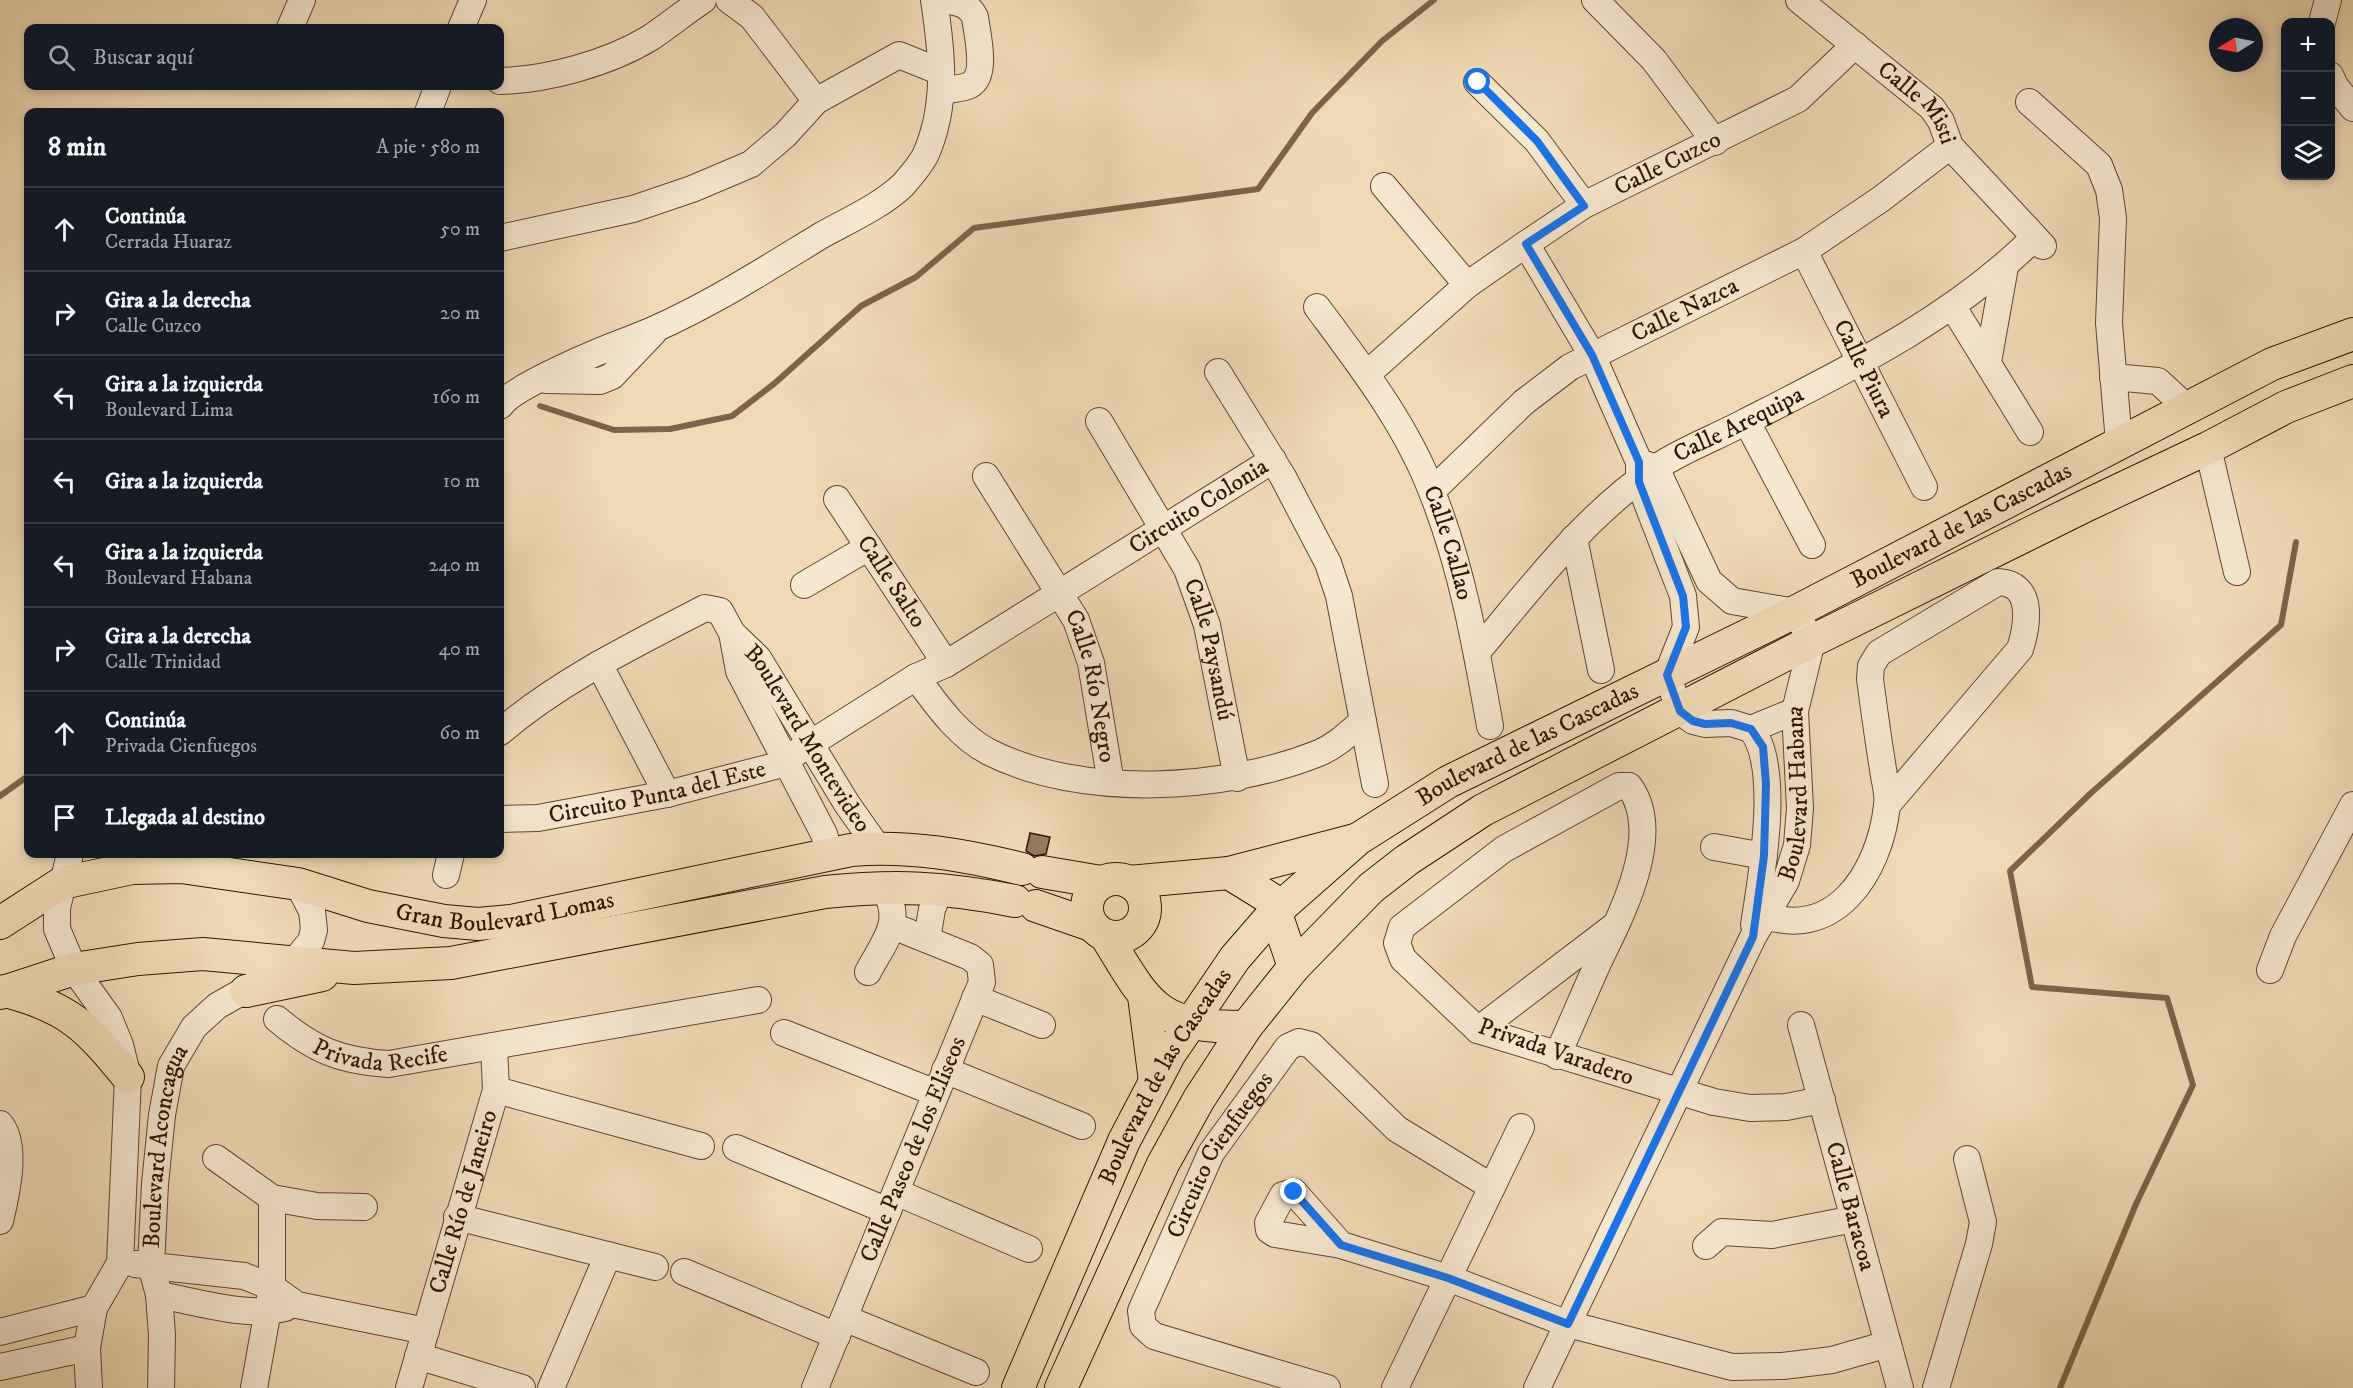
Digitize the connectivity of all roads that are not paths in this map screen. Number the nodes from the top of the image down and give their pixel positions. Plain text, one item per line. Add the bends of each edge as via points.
1 (302, 0) edge
2 (473, 0) edge
3 (703, 0) edge
4 (729, 0) edge
5 (934, 0) edge
6 (944, 0) edge
7 (1799, 0) edge
8 (2328, 0) edge
9 (1599, 2) edge
10 (2323, 18) edge
11 (292, 24) edge
12 (463, 24) edge
13 (938, 26) junction
14 (1855, 45) junction
15 (899, 55) junction
16 (504, 81) edge
17 (941, 81) junction
18 (1478, 82) dead end
19 (2335, 86) edge
20 (436, 90) edge
21 (816, 101) junction
22 (2029, 102) dead end
23 (430, 108) edge
24 (2353, 108) edge
25 (1715, 142) junction
26 (1950, 146) junction
27 (1384, 186) dead end
28 (1584, 206) junction
29 (504, 238) edge
30 (2039, 242) joint
31 (1526, 244) junction
32 (1804, 250) junction
33 (2005, 267) junction
34 (1467, 285) junction
35 (1317, 307) dead end
36 (1953, 307) junction
37 (2353, 334) edge
38 (1592, 355) junction
39 (1860, 362) junction
40 (1988, 362) junction
41 (1218, 372) dead end
42 (1367, 374) junction
43 (2114, 377) junction
44 (2353, 381) edge
45 (504, 402) edge
46 (2187, 408) junction
47 (1099, 421) dead end
48 (1747, 422) junction
49 (2030, 432) dead end
50 (2119, 443) junction
51 (2208, 448) junction
52 (1273, 460) junction
53 (1645, 471) junction
54 (986, 476) dead end
55 (1924, 487) dead end
56 (1432, 491) junction
57 (837, 499) dead end
58 (1164, 529) junction
59 (1574, 538) junction
60 (1812, 545) dead end
61 (869, 547) junction
62 (2237, 572) dead end
63 (804, 585) dead end
64 (1061, 592) junction
65 (1795, 612) junction
66 (732, 633) junction
67 (1812, 641) junction
68 (1477, 652) junction
69 (599, 664) junction
70 (946, 664) junction
71 (1601, 670) dead end
72 (1667, 675) junction
73 (916, 677) junction
74 (1680, 711) junction
75 (1795, 711) junction
76 (1363, 721) junction
77 (1490, 726) dead end
78 (504, 729) edge
79 (1751, 729) junction
80 (810, 744) junction
81 (784, 760) junction
82 (1237, 778) junction
83 (1111, 783) junction
84 (1375, 784) dead end
85 (667, 794) junction
86 (1888, 804) junction
87 (2352, 807) edge
88 (504, 819) edge
89 (1359, 839) junction
90 (1714, 847) dead end
91 (878, 848) junction
92 (830, 854) junction
93 (969, 856) junction
94 (1764, 856) junction
95 (171, 860) edge
96 (66, 868) edge
97 (758, 869) junction
98 (1229, 873) junction
99 (1115, 882) junction
100 (298, 884) junction
101 (882, 886) junction
102 (951, 889) junction
103 (765, 903) junction
104 (1275, 912) junction
105 (1758, 922) junction
106 (0, 923) edge
107 (1616, 925) junction
108 (892, 926) junction
109 (1099, 931) junction
110 (927, 939) junction
111 (292, 963) junction
112 (1294, 967) junction
113 (354, 968) junction
114 (74, 969) junction
115 (2270, 970) dead end
116 (868, 972) dead end
117 (246, 991) junction
118 (3, 992) edge
119 (1144, 996) junction
120 (975, 998) junction
121 (758, 1000) dead end
122 (278, 1018) dead end
123 (1189, 1023) junction
124 (1042, 1025) dead end
125 (1801, 1025) dead end
126 (1246, 1027) junction
127 (1478, 1030) junction
128 (784, 1033) dead end
129 (494, 1046) junction
130 (1557, 1056) junction
131 (128, 1077) junction
132 (1155, 1081) junction
133 (941, 1082) junction
134 (496, 1090) junction
135 (1679, 1091) junction
136 (1822, 1100) junction
137 (0, 1124) edge
138 (1082, 1126) dead end
139 (1521, 1127) dead end
140 (701, 1146) dead end
141 (736, 1148) dead end
142 (216, 1158) dead end
143 (1967, 1159) dead end
144 (1492, 1187) junction
145 (272, 1198) junction
146 (892, 1202) junction
147 (364, 1207) dead end
148 (457, 1217) junction
149 (1854, 1220) junction
150 (0, 1221) edge
151 (1341, 1245) dead end
152 (1706, 1246) dead end
153 (1029, 1249) dead end
154 (608, 1255) junction
155 (120, 1263) junction
156 (151, 1265) junction
157 (655, 1267) dead end
158 (684, 1272) dead end
159 (1448, 1278) junction
160 (159, 1295) junction
161 (271, 1300) junction
162 (94, 1308) junction
163 (1568, 1324) junction
164 (840, 1327) junction
165 (426, 1331) junction
166 (0, 1332) edge
167 (1888, 1344) junction
168 (87, 1348) junction
169 (1032, 1354) junction
170 (418, 1356) junction
171 (0, 1367) edge
172 (976, 1372) dead end
173 (1064, 1381) edge
174 (1937, 1385) edge
175 (1900, 1387) edge
176 (89, 1388) edge
177 (161, 1388) edge
178 (254, 1388) edge
179 (409, 1388) edge
180 (522, 1388) edge
181 (550, 1388) edge
182 (815, 1388) edge
183 (1018, 1388) edge
184 (1328, 1388) edge
185 (1395, 1388) edge
186 (1538, 1388) edge

1 - 11 street
2 - 12 street
3 - 16 street via 649,38 598,63
4 - 21 street via 752,17
5 - 13 street
6 - 17 street via 972,10 980,70 968,86
7 - 14 street, Calle Misti
8 - 10 street
9 - 25 street via 1654,60
13 - 15 street
13 - 17 street
14 - 25 street, Calle Cuzco via 1798,99
14 - 26 street, Calle Misti via 1932,108
15 - 17 street
15 - 21 street
17 - 45 street via 936,125 924,158 902,185 876,204 657,329 612,376 600,381 542,380 520,388
18 - 28 street via 1537,141
19 - 24 street
20 - 23 street
21 - 29 street via 751,164 633,209
22 - 43 street via 2099,165 2109,190 2113,218 2109,323
25 - 28 street, Calle Cuzco
26 - 30 street, Calle Misti
26 - 32 street, Calle Nazca via 1881,199
27 - 34 street
28 - 31 street, Calle Cuzco
30 - 33 street, Calle Arequipa
31 - 34 street, Calle Cuzco
31 - 38 street
32 - 38 street, Calle Nazca
32 - 39 street, Calle Piura
33 - 36 street, Calle Arequipa
33 - 40 street
34 - 42 street, Calle Cuzco
35 - 42 street, Calle Callao
36 - 39 street, Calle Arequipa
36 - 40 street
37 - 46 main road, Boulevard de las Cascadas via 2272,364
38 - 53 street
38 - 56 street, Calle Nazca via 1524,402
39 - 48 street, Calle Arequipa
39 - 55 street, Calle Piura
40 - 49 street
41 - 52 street
42 - 56 street, Calle Callao
43 - 46 street via 2158,381
43 - 50 street
44 - 51 main road, Boulevard de las Cascadas via 2286,407
46 - 50 main road, Boulevard de las Cascadas
47 - 58 street, Calle Paysandú
48 - 53 street, Calle Arequipa
48 - 60 street
50 - 65 main road, Boulevard de las Cascadas
51 - 62 street
51 - 67 main road, Boulevard de las Cascadas
52 - 58 street, Circuito Colonia
52 - 76 street, Circuito Colonia via 1336,585
53 - 59 street, Calle Arequipa
53 - 65 street via 1709,581 1732,601
53 - 72 street via 1683,596 1686,627
54 - 64 street, Calle Río Negro
56 - 68 street, Calle Callao via 1460,574
57 - 61 street, Calle Salto
58 - 64 street, Circuito Colonia
58 - 82 street, Calle Paysandú via 1187,570 1207,625
59 - 68 street, Calle Arequipa
59 - 71 street
61 - 63 street
61 - 70 street, Calle Salto
64 - 70 street, Circuito Colonia
64 - 83 street, Calle Río Negro via 1091,663
65 - 67 street
65 - 72 main road, Boulevard de las Cascadas
66 - 69 street, Boulevard Montevideo via 720,612 705,608
66 - 80 street, Boulevard Montevideo via 758,658
66 - 81 street, Boulevard Montevideo via 739,671
67 - 74 main road, Boulevard de las Cascadas
67 - 75 street, Boulevard Habana
68 - 77 street, Calle Callao
69 - 78 street via 529,707
69 - 85 street
70 - 73 street, Circuito Colonia
72 - 74 street
72 - 89 main road, Boulevard de las Cascadas via 1448,782
73 - 80 street, Circuito Colonia
73 - 83 street via 942,712 987,751 1031,769
74 - 79 street, Boulevard Habana via 1699,723 1731,723
74 - 112 main road, Boulevard de las Cascadas via 1483,810 1407,860 1371,888
75 - 79 street
75 - 105 street, Boulevard Habana via 1800,808 1797,845 1786,881
76 - 82 street via 1320,753
76 - 84 street, Circuito Colonia
79 - 94 street, Boulevard Habana via 1763,747
80 - 81 street, Circuito Punta del Este
80 - 91 street, Boulevard Montevideo
81 - 85 street, Circuito Punta del Este via 747,775
81 - 92 street, Boulevard Montevideo via 824,834
82 - 83 street via 1173,785
85 - 88 street, Circuito Punta del Este via 538,818
86 - 86 street via 2020,650 2026,611 2021,591 2011,582 1998,582 1879,653 1871,666
86 - 105 street via 1875,858 1863,882 1844,902 1814,918
87 - 115 street via 2283,936
89 - 98 main road, Gran Boulevard Lomas
89 - 104 main road, Boulevard de las Cascadas
90 - 94 street
91 - 92 main road, Gran Boulevard Lomas
91 - 93 main road, Gran Boulevard Lomas
92 - 97 main road, Gran Boulevard Lomas
93 - 99 main road, Gran Boulevard Lomas via 1032,871
93 - 102 main road
94 - 105 street, Boulevard Habana
95 - 96 main road, Gran Boulevard Lomas via 132,868
95 - 100 main road, Gran Boulevard Lomas
96 - 106 main road, Gran Boulevard Lomas
96 - 114 street, Boulevard Aconcagua via 57,908 57,929
97 - 100 main road, Gran Boulevard Lomas via 511,921 478,924 368,906
97 - 103 main road
98 - 99 main road, Gran Boulevard Lomas
98 - 104 main road via 1271,899
99 - 109 main road via 1088,897 1087,916
99 - 109 main road via 1143,896 1144,915 1134,932 1116,938
100 - 111 street, Boulevard Aconcagua via 312,911 314,930 311,941
101 - 102 main road, Gran Boulevard Lomas
101 - 103 main road, Gran Boulevard Lomas
101 - 108 street via 892,903
102 - 109 main road, Gran Boulevard Lomas via 1025,903
102 - 110 street via 932,909
103 - 113 main road, Gran Boulevard Lomas via 489,957
104 - 112 main road
104 - 123 main road, Boulevard de las Cascadas via 1235,958
105 - 135 street, Boulevard Habana
107 - 127 street
107 - 127 street, Privada Varadero via 1633,886 1640,850 1642,820 1636,795 1629,786 1619,786 1504,849 1402,927 1396,943 1403,959
107 - 130 street
108 - 110 street, Calle Paseo de los Eliseos
108 - 116 street
109 - 119 main road
110 - 120 street, Calle Paseo de los Eliseos via 980,965 982,982
111 - 113 main road, Gran Boulevard Lomas
111 - 114 main road, Gran Boulevard Lomas via 203,954 138,958
111 - 117 street, Boulevard Aconcagua
112 - 126 main road, Boulevard de las Cascadas
113 - 117 main road
114 - 118 main road, Gran Boulevard Lomas
114 - 131 street, Boulevard Aconcagua via 108,1018
117 - 156 street, Boulevard Aconcagua via 217,1006 194,1027 171,1066 160,1138
118 - 131 main road via 38,999 77,1021 98,1039
119 - 123 main road via 1167,1016
119 - 132 main road
120 - 124 street
120 - 133 street, Calle Paseo de los Eliseos
121 - 129 street, Privada Recife
122 - 129 street, Privada Recife via 324,1052 358,1062 389,1064
123 - 126 main road
123 - 132 main road, Boulevard de las Cascadas
125 - 136 street, Calle Baracoa
126 - 173 main road, Boulevard de las Cascadas via 1163,1164
127 - 130 street, Privada Varadero
128 - 133 street
129 - 134 street, Calle Río de Janeiro
130 - 135 street, Privada Varadero
131 - 155 street, Boulevard Aconcagua
132 - 169 main road, Boulevard de las Cascadas via 1124,1141
133 - 138 street
133 - 146 street, Calle Paseo de los Eliseos
134 - 140 street
134 - 148 street, Calle Río de Janeiro
135 - 136 street, Privada Varadero via 1750,1108
135 - 163 street, Boulevard Habana
136 - 149 street, Calle Baracoa
137 - 150 street via 5,1130 9,1163 8,1190
139 - 144 street
141 - 146 street
142 - 145 street
143 - 174 street via 1983,1222
144 - 159 street
144 - 184 street, Circuito Cienfuegos via 1397,1129 1311,1045 1299,1042 1288,1047 1211,1153 1141,1311 1143,1326 1154,1336
145 - 147 street via 317,1206
145 - 161 street
146 - 153 street
146 - 164 street, Calle Paseo de los Eliseos
148 - 154 street
148 - 165 street, Calle Río de Janeiro
149 - 152 street via 1772,1235 1722,1232
149 - 167 street, Calle Baracoa
151 - 159 street
154 - 157 street
154 - 181 street
155 - 156 street
155 - 162 street, Boulevard Aconcagua
156 - 160 street, Boulevard Aconcagua
156 - 161 street via 244,1276
158 - 164 street
159 - 163 street
159 - 185 street
160 - 161 street via 240,1310
160 - 177 street, Boulevard Aconcagua
161 - 165 street
161 - 178 street
162 - 166 street
162 - 168 street, Boulevard Aconcagua
163 - 167 street via 1732,1367 1832,1360
163 - 186 street, Boulevard Habana
164 - 172 street
164 - 182 street, Calle Paseo de los Eliseos
165 - 170 street, Calle Río de Janeiro
167 - 175 street, Calle Baracoa
168 - 171 street
168 - 176 street, Boulevard Aconcagua
169 - 173 main road
169 - 183 main road, Boulevard de las Cascadas
170 - 179 street, Calle Río de Janeiro
170 - 180 street
174 - 175 street

